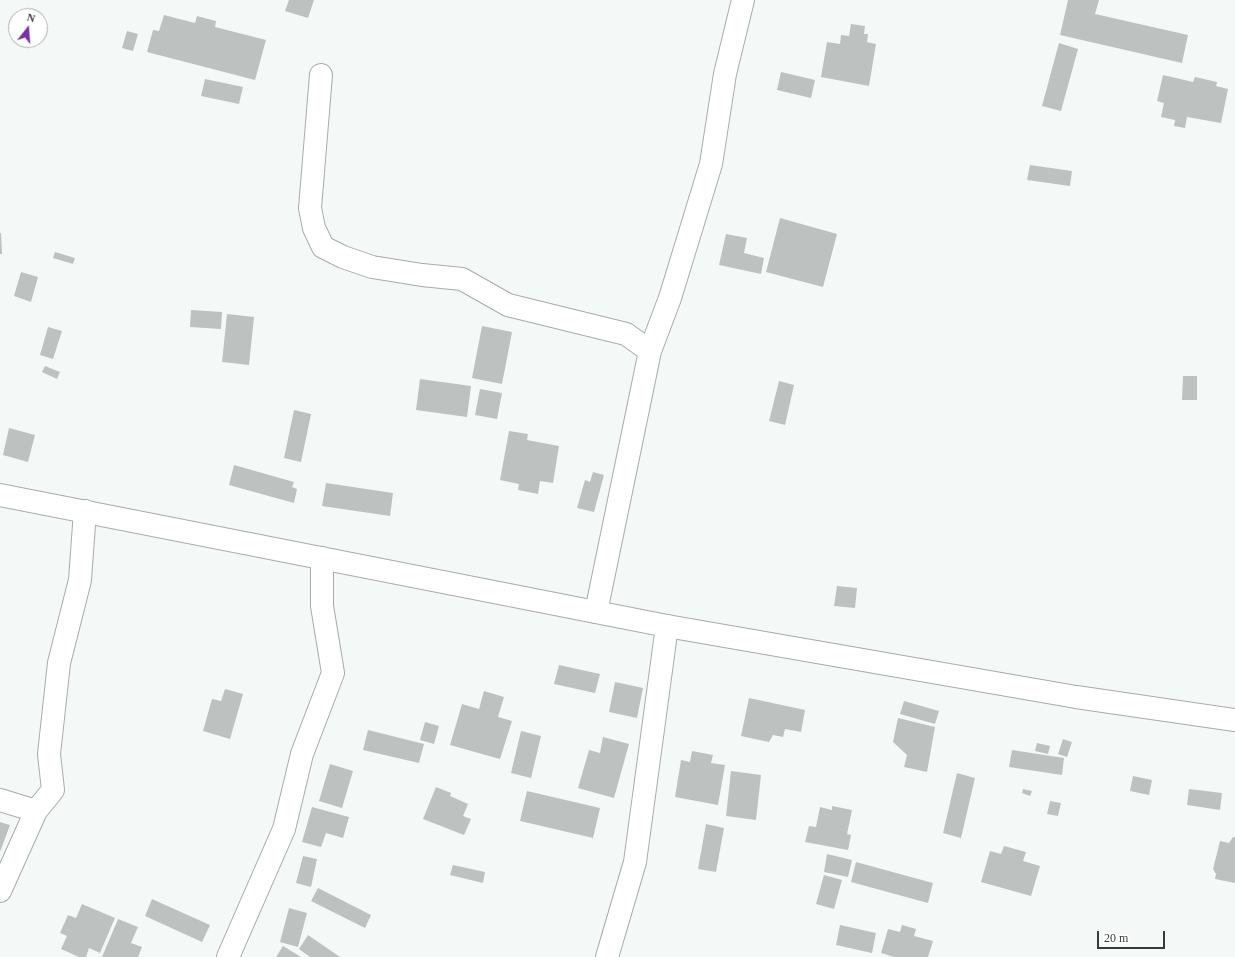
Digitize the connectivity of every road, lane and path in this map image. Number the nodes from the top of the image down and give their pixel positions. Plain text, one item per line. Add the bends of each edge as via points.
1 (744, 0) edge
2 (321, 75) dead end
3 (650, 351) junction
4 (0, 495) edge
5 (85, 511) junction
6 (322, 558) junction
7 (596, 612) junction
8 (667, 626) junction
9 (1235, 720) edge
10 (0, 800) edge
11 (36, 811) junction
12 (0, 891) edge
13 (613, 956) edge
14 (228, 957) edge

1 - 3 street via 725,74 710,164 670,298
2 - 3 street via 310,208 314,228 324,247 343,258 372,267 462,279 508,304 626,334
3 - 7 street
4 - 5 street
5 - 6 street
5 - 11 street via 80,580 59,663 49,754 52,790
6 - 7 street
6 - 14 street via 322,606 333,674 302,754 284,829
7 - 8 street
8 - 9 street via 1068,696
8 - 13 street via 635,862
10 - 11 street
11 - 12 street

